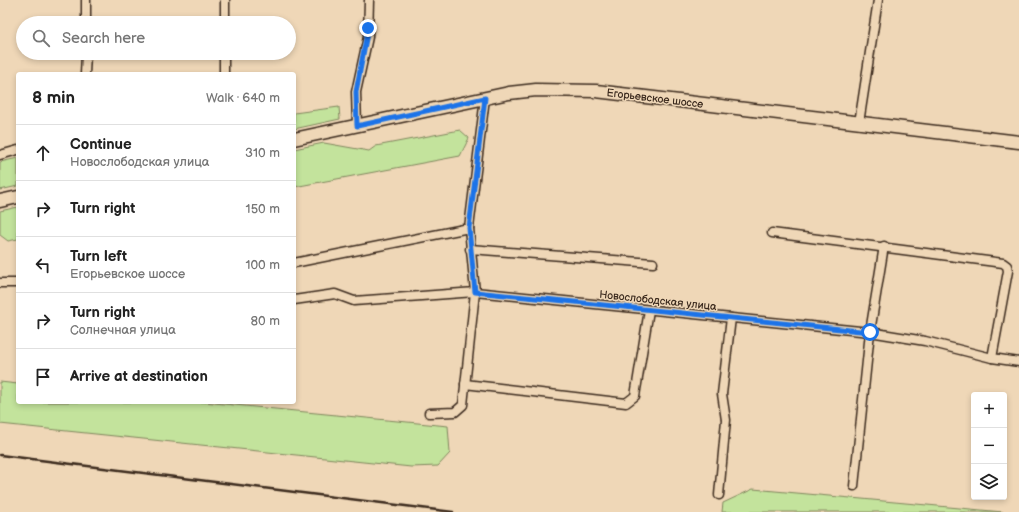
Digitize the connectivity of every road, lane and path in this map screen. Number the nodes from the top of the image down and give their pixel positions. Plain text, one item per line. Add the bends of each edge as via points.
1 (86, 0) edge
2 (225, 0) edge
3 (369, 0) edge
4 (878, 0) edge
5 (86, 16) edge
6 (225, 16) edge
7 (86, 60) edge
8 (224, 60) edge
9 (85, 72) edge
10 (224, 72) edge
11 (485, 98) junction
12 (859, 123) junction
13 (357, 126) junction
14 (296, 139) edge
15 (1019, 142) edge
16 (16, 151) edge
17 (0, 155) edge
18 (16, 197) edge
19 (0, 201) edge
20 (469, 228) junction
21 (772, 232) dead end
22 (884, 246) junction
23 (470, 249) junction
24 (296, 263) edge
25 (653, 263) dead end
26 (0, 283) edge
27 (16, 283) edge
28 (475, 292) junction
29 (296, 300) edge
30 (649, 310) junction
31 (731, 318) junction
32 (870, 332) junction
33 (992, 358) junction
34 (1019, 362) edge
35 (465, 384) junction
36 (429, 413) dead end
37 (854, 486) dead end
38 (719, 495) dead end

1 - 5 street
2 - 6 street
3 - 13 street via 368,37 356,92
4 - 12 street
7 - 9 street
8 - 10 street
11 - 12 main road, Егорьевское шоссе via 536,90 596,91
11 - 13 main road, Егорьевское шоссе
11 - 20 street
12 - 15 main road, Егорьевское шоссе
13 - 14 main road, Егорьевское шоссе
16 - 17 street
18 - 19 main road
20 - 23 street
20 - 24 street
21 - 22 street
22 - 32 street
22 - 33 street via 1003,263 1008,266
23 - 25 street
23 - 28 street
26 - 27 street
28 - 29 street, Новослободская улица via 354,301 335,294
28 - 30 street, Новослободская улица
28 - 35 street
30 - 31 street, Новослободская улица
30 - 35 street via 635,396 626,403
31 - 32 street, Новослободская улица
31 - 38 street via 722,394 726,420
32 - 33 street, Новослободская улица via 925,341
32 - 37 street
33 - 34 street, Новослободская улица
35 - 36 street via 463,405 455,412

